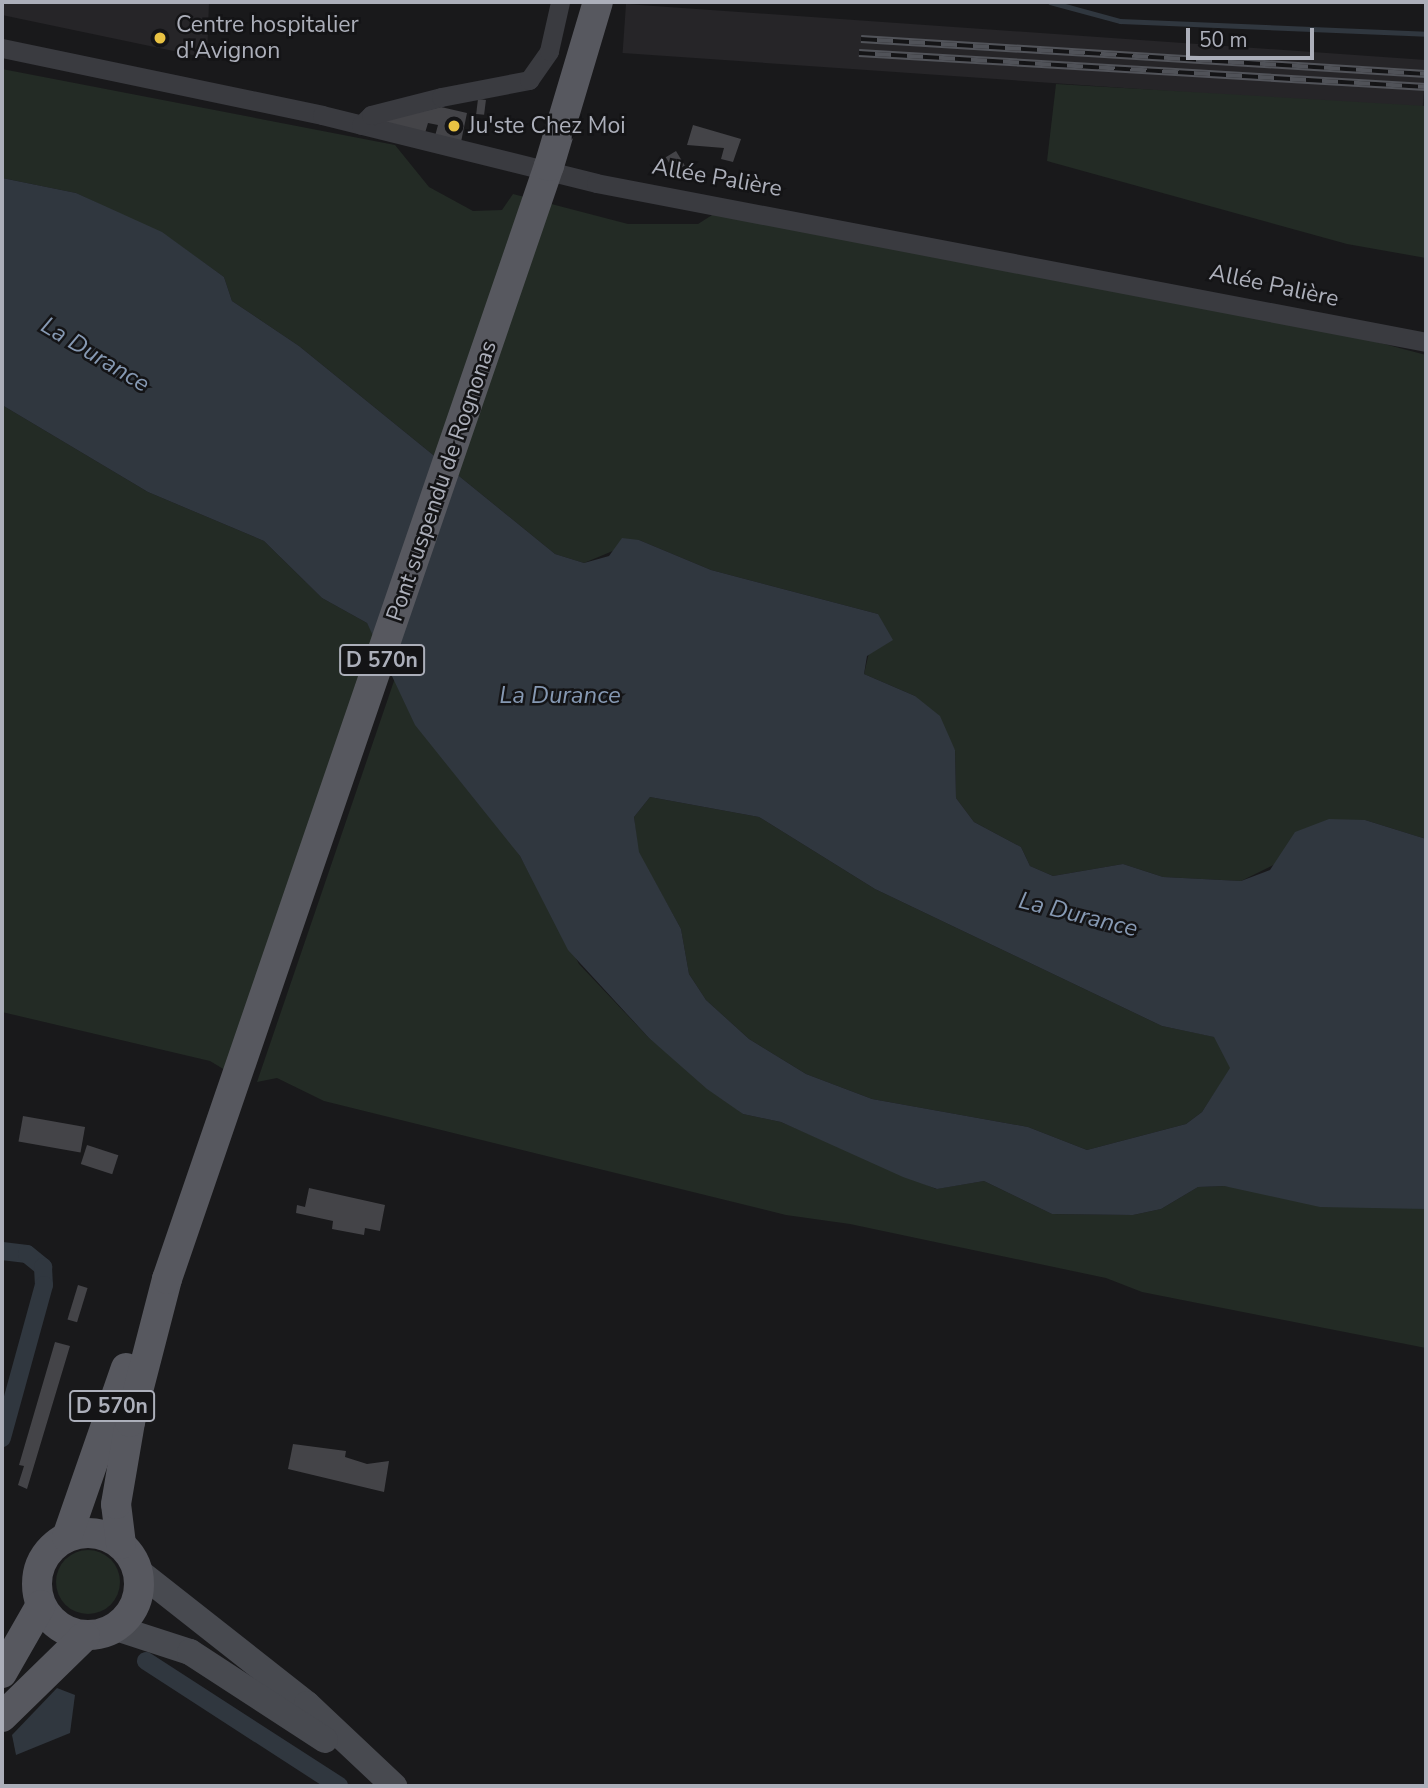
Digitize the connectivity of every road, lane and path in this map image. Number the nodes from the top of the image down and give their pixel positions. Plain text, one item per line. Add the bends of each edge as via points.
1 (560, 2) edge
2 (598, 2) edge
3 (2, 48) edge
4 (361, 125) junction
5 (1426, 342) edge
6 (167, 1279) junction
7 (68, 1537) junction
8 (121, 1544) junction
9 (138, 1571) junction
10 (41, 1605) junction
11 (116, 1628) junction
12 (85, 1636) junction
13 (2, 1674) edge
14 (2, 1717) edge
15 (393, 1786) edge

1 - 4 street via 549,51 529,80 406,106
2 - 6 main road, Pont suspendu de Rognonas / D 570n via 549,166 214,1155
3 - 4 street, Allée Palière
4 - 5 street, Allée Palière via 596,183
6 - 7 main road, D 570n via 133,1350
6 - 8 main road, D 570n via 130,1422 116,1504
7 - 8 main road via 95,1533
7 - 10 main road via 54,1546 38,1573
8 - 9 main road
9 - 11 main road via 136,1603
9 - 15 main road via 307,1704
10 - 12 main road via 51,1620
10 - 13 main road
11 - 12 main road
11 - 15 main road via 190,1652
12 - 14 main road

